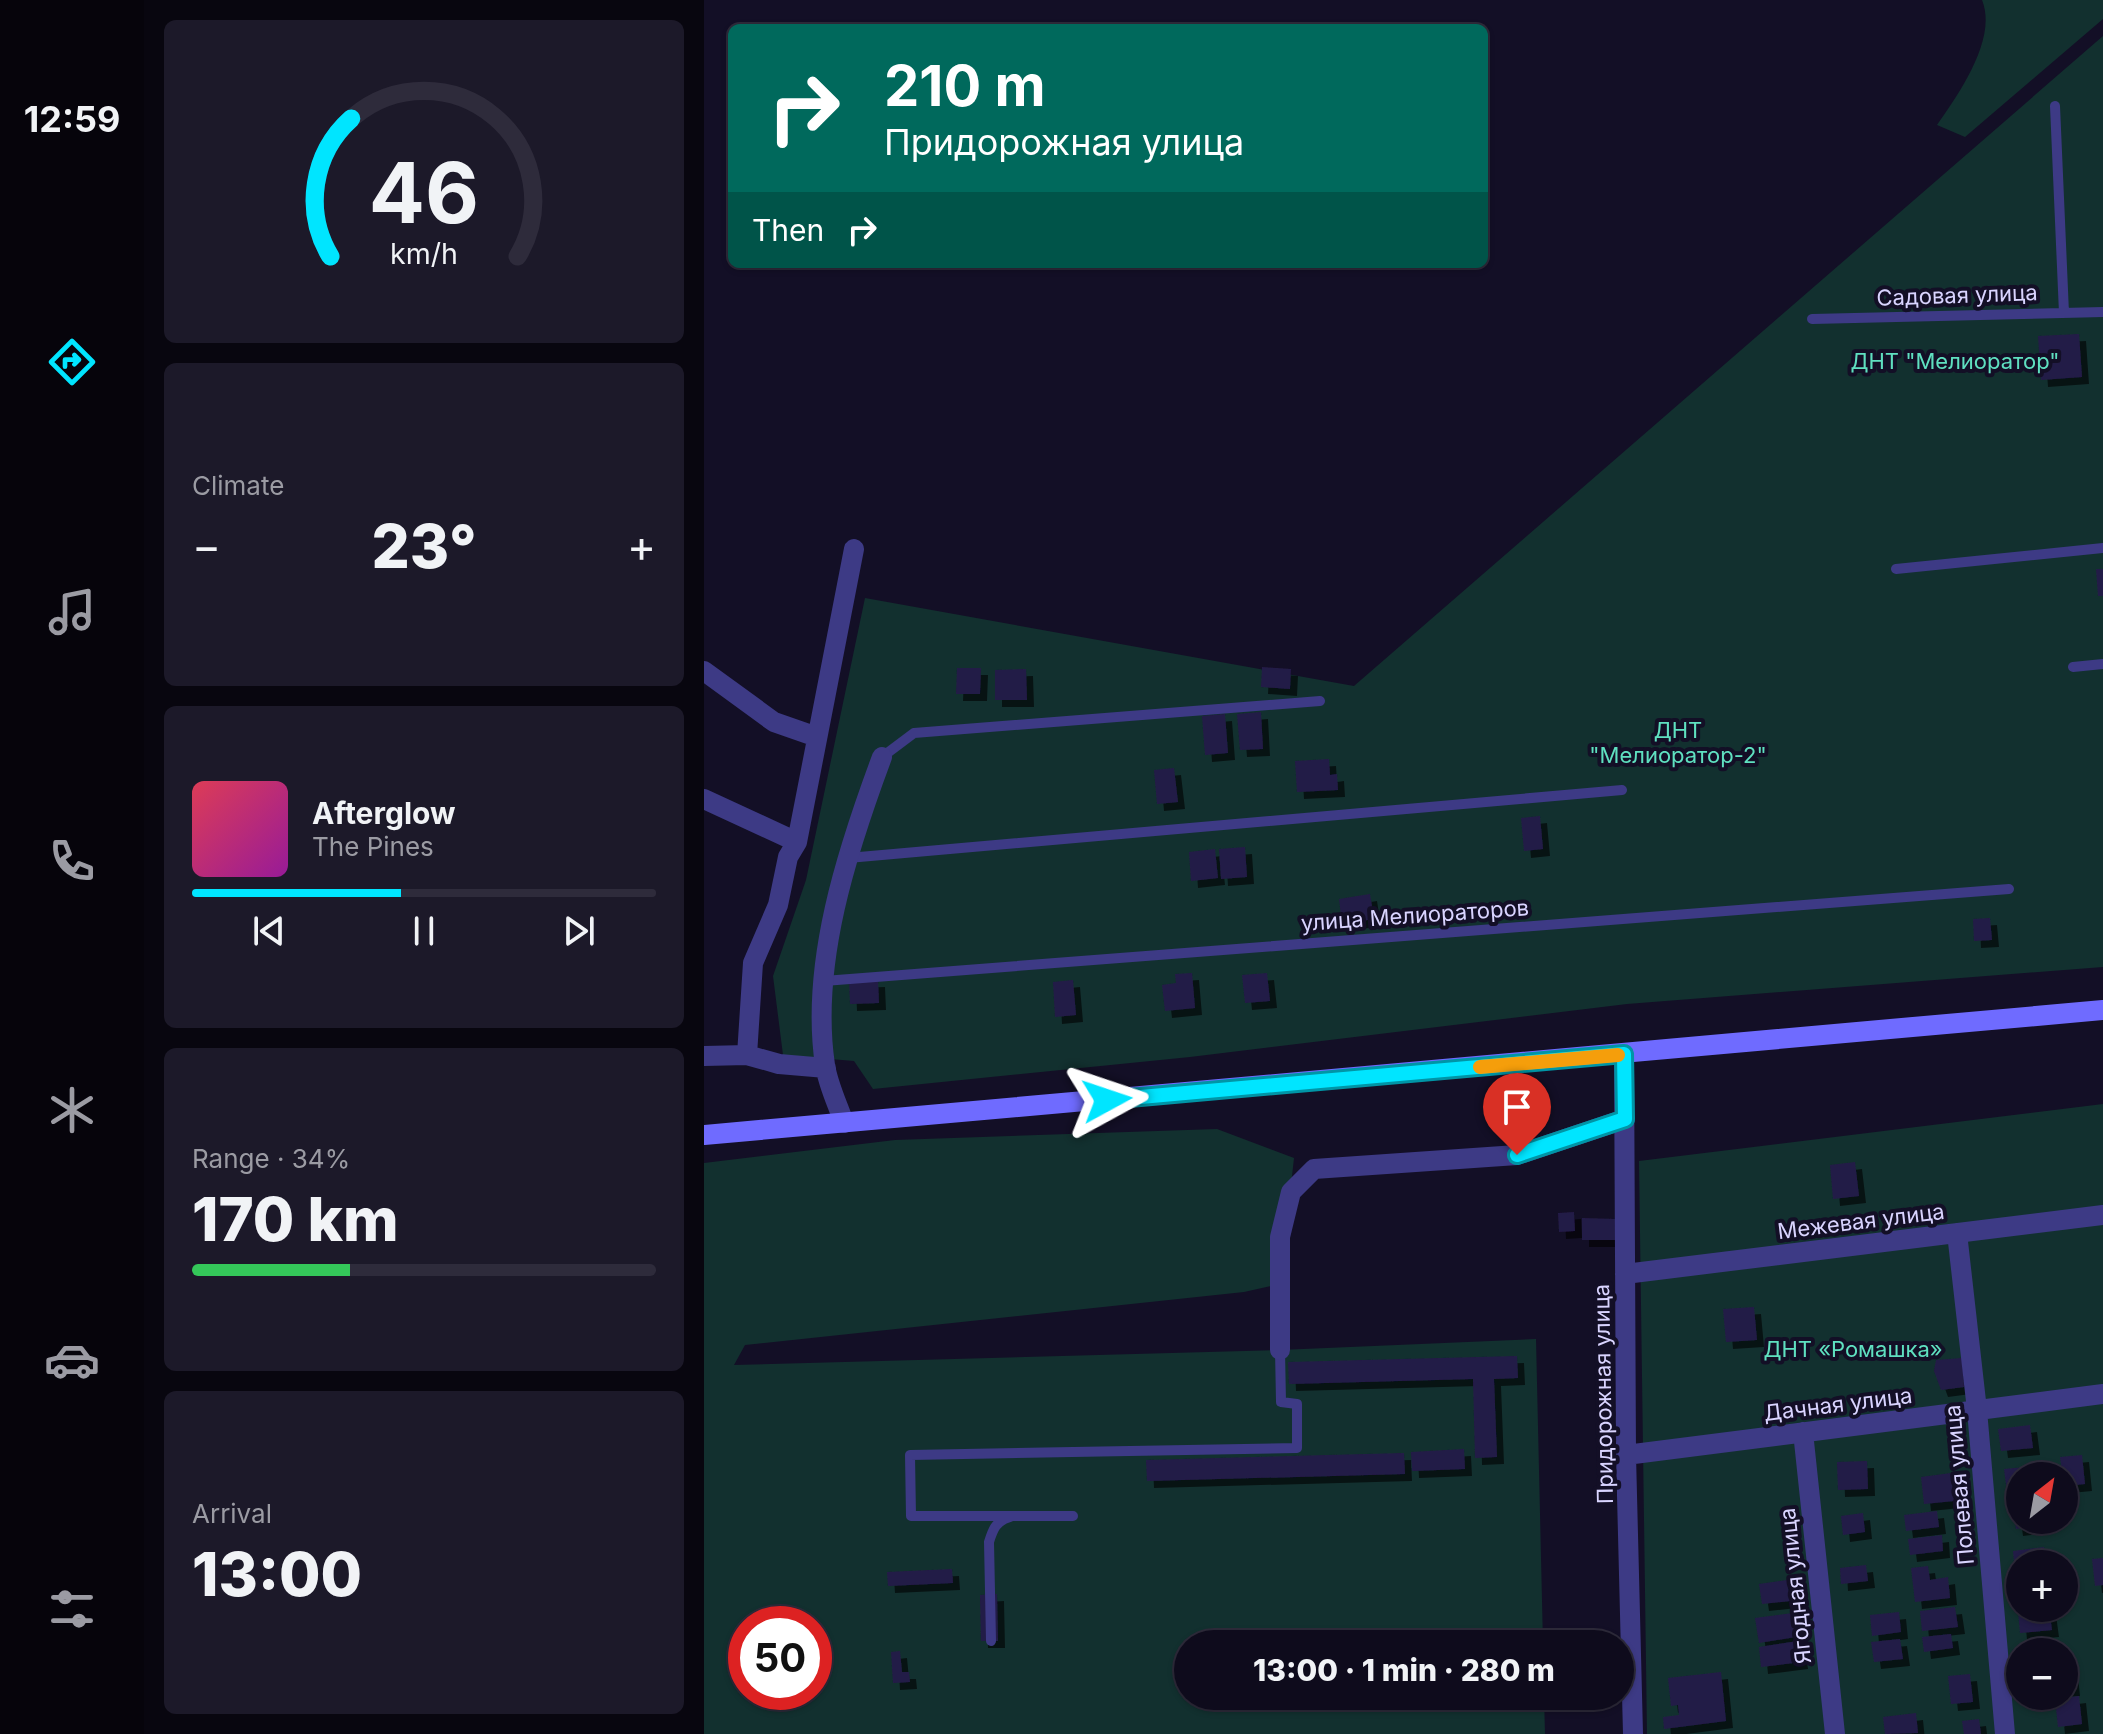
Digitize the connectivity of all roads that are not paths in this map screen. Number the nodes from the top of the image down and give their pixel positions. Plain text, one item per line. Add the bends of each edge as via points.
1 (2055, 106) dead end
2 (2103, 312) edge
3 (2064, 313) junction
4 (1812, 319) dead end
5 (2103, 548) edge
6 (854, 549) dead end
7 (1896, 569) dead end
8 (2103, 664) edge
9 (2073, 667) dead end
10 (704, 671) edge
11 (1320, 701) dead end
12 (817, 737) junction
13 (882, 757) joint
14 (1622, 790) dead end
15 (704, 799) edge
16 (797, 842) junction
17 (848, 858) junction
18 (2009, 889) dead end
19 (824, 981) junction
20 (2103, 1010) edge
21 (1624, 1054) junction
22 (747, 1055) junction
23 (704, 1056) edge
24 (826, 1068) junction
25 (1625, 1119) junction
26 (844, 1123) junction
27 (704, 1135) edge
28 (2103, 1215) edge
29 (1957, 1233) junction
30 (1625, 1274) junction
31 (1280, 1350) joint
32 (2103, 1394) edge
33 (1977, 1410) junction
34 (1803, 1432) junction
35 (1626, 1455) junction
36 (1016, 1516) junction
37 (1073, 1516) dead end
38 (991, 1641) dead end
39 (1633, 1734) edge
40 (1835, 1734) edge
41 (2005, 1734) edge

1 - 3 lane
2 - 3 lane, Садовая улица
3 - 4 lane, Садовая улица
5 - 7 lane
6 - 12 street
8 - 9 lane
10 - 12 street via 774,722
11 - 13 lane via 914,733
12 - 16 street
13 - 17 street
14 - 17 lane
15 - 16 street
16 - 22 street via 753,963
17 - 19 street
18 - 19 lane, улица Мелиораторов
19 - 24 street via 820,1005
20 - 21 main road
21 - 25 street, Придорожная улица
21 - 26 main road
22 - 23 street
22 - 24 street
24 - 26 street
25 - 30 street, Придорожная улица
25 - 31 street via 1517,1155 1314,1169 1291,1192 1280,1237
26 - 27 main road
28 - 29 street, Межевая улица
29 - 30 street, Межевая улица
29 - 33 street, Полевая улица
30 - 35 street, Придорожная улица
31 - 36 lane via 1281,1402 1297,1404 1297,1448 910,1455 911,1516
32 - 33 street, Дачная улица
33 - 34 street, Дачная улица
33 - 41 street, Полевая улица
34 - 35 street, Дачная улица
34 - 40 street, Ягодная улица
35 - 39 street, Придорожная улица
36 - 37 lane
36 - 38 lane via 1001,1520 989,1542

